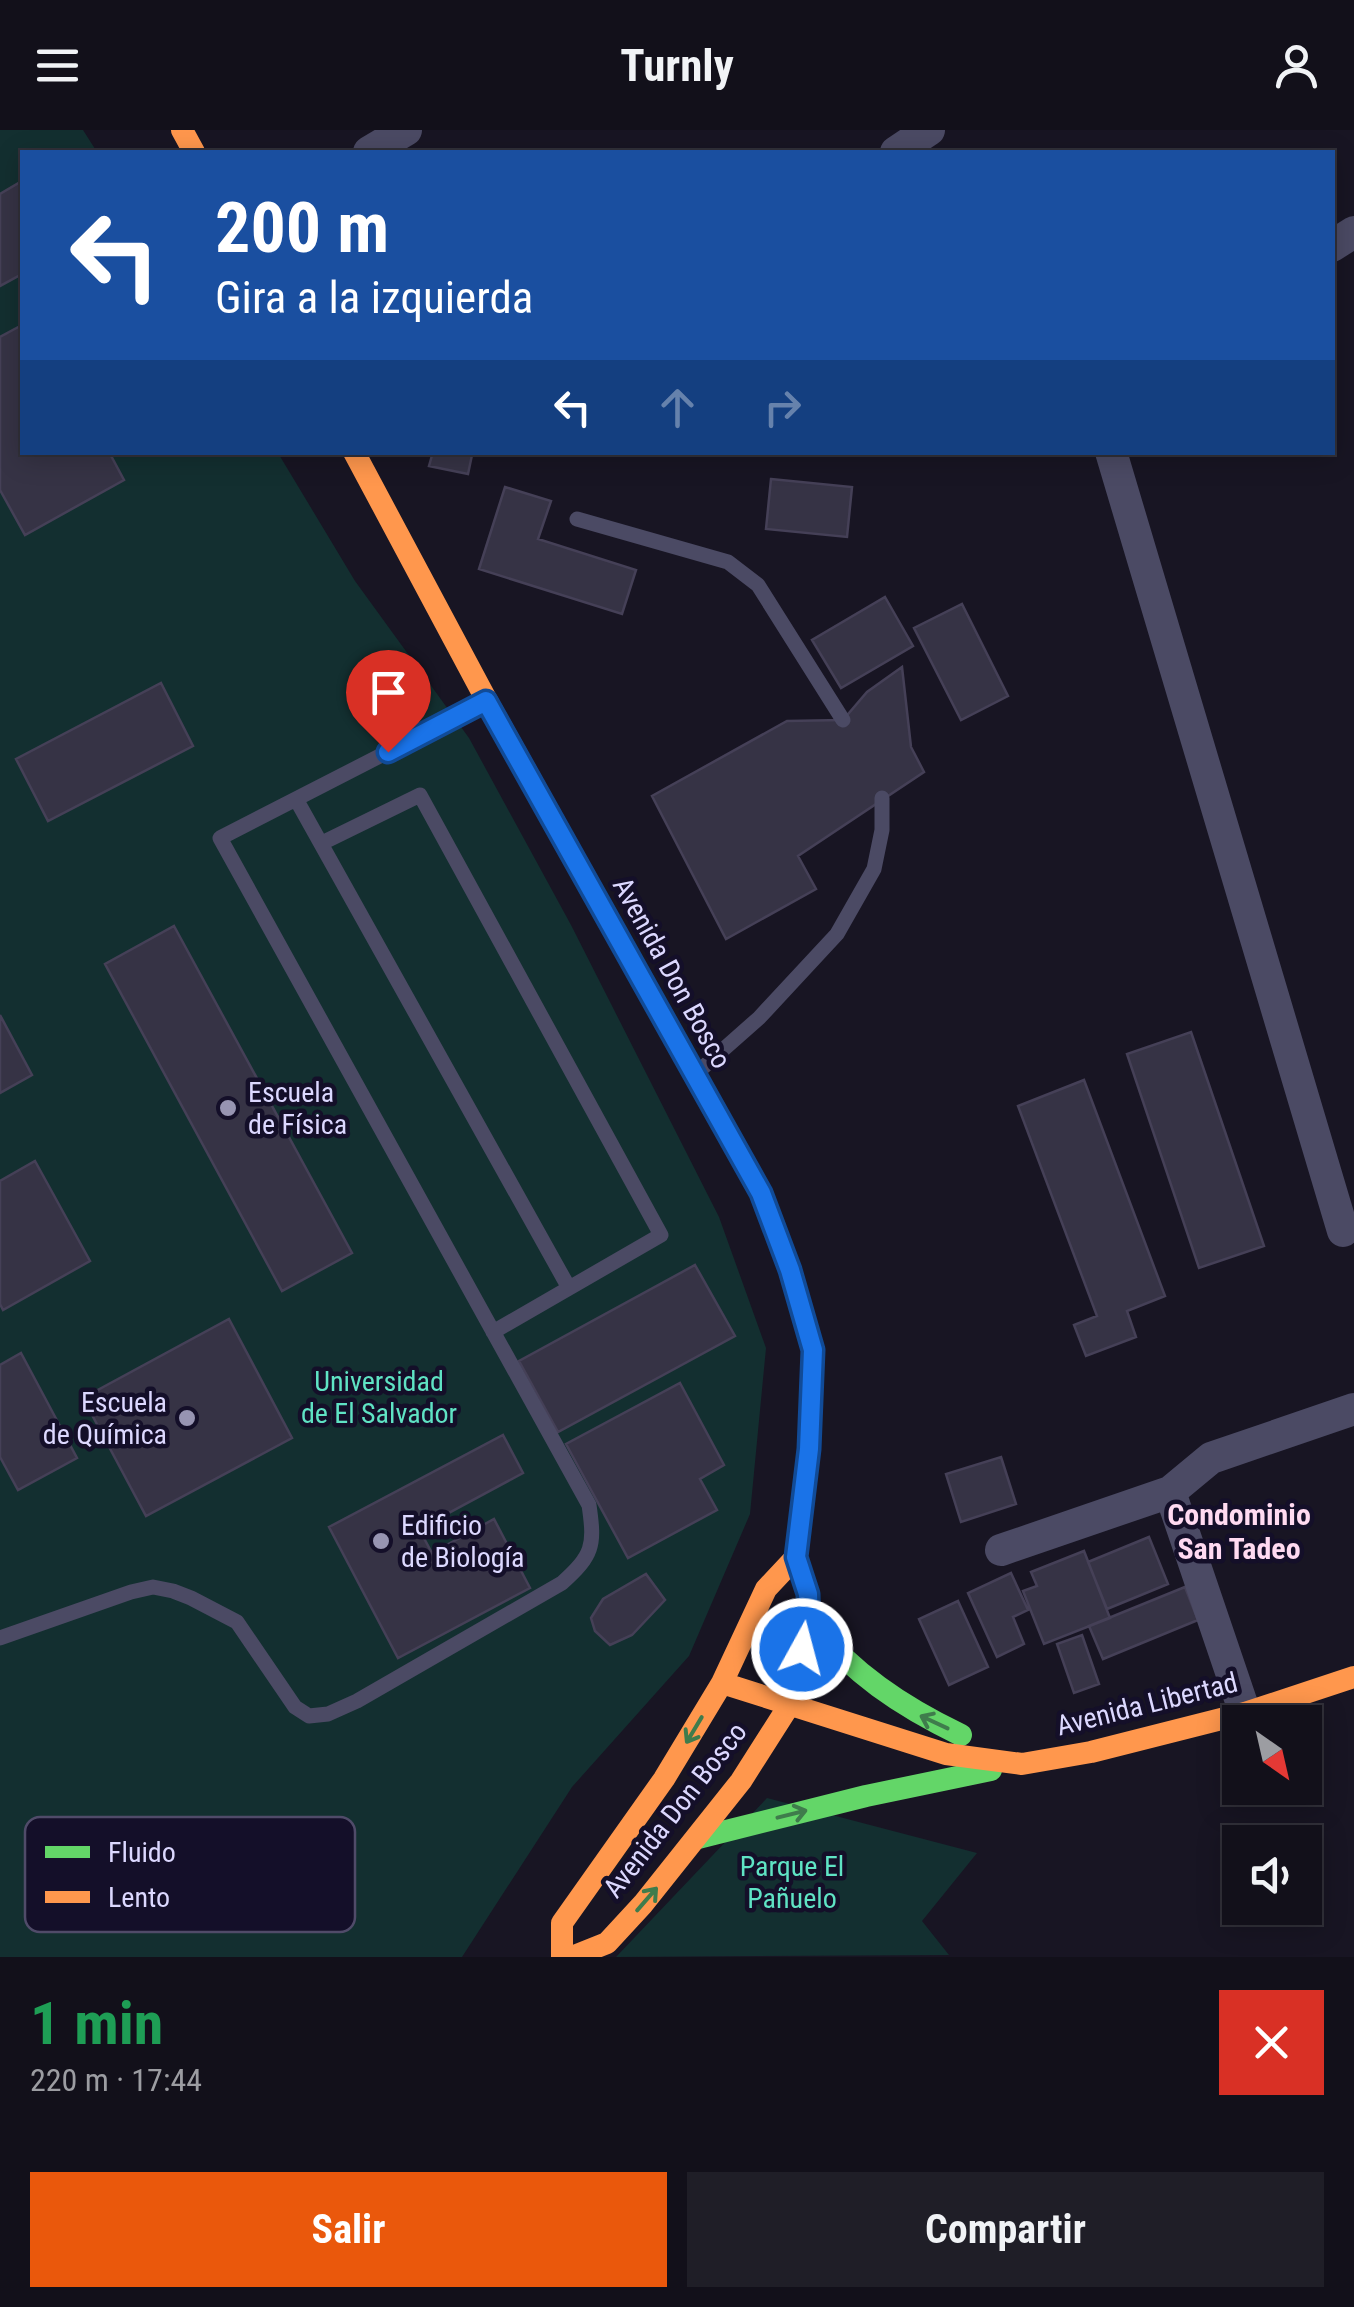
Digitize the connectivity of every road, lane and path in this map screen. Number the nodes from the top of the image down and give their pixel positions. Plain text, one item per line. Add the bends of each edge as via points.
1 (406, 130) edge
2 (929, 130) edge
3 (372, 150) edge
4 (899, 150) edge
5 (356, 455) edge
6 (1112, 455) edge
7 (577, 520) dead end
8 (486, 701) junction
9 (843, 720) dead end
10 (882, 798) dead end
11 (296, 799) junction
12 (322, 843) junction
13 (694, 1075) junction
14 (1342, 1231) dead end
15 (568, 1288) junction
16 (493, 1332) junction
17 (1354, 1409) edge
18 (1170, 1492) junction
19 (1001, 1550) dead end
20 (796, 1557) junction
21 (809, 1622) junction
22 (0, 1638) edge
23 (1354, 1677) edge
24 (722, 1683) junction
25 (790, 1704) junction
26 (1243, 1705) edge
27 (1267, 1705) edge
28 (1222, 1718) edge
29 (1022, 1764) junction
30 (698, 1838) junction
31 (562, 1957) edge
32 (572, 1957) edge

1 - 3 street
2 - 4 street
5 - 8 main road, Avenida Don Bosco
6 - 14 street
7 - 9 lane via 740,570 758,585
8 - 11 lane
8 - 13 main road, Avenida Don Bosco
10 - 13 lane via 874,869 837,934 759,1018
11 - 12 lane
11 - 16 lane via 220,838
12 - 15 lane
12 - 15 lane via 420,795 661,1235
13 - 20 main road, Avenida Don Bosco via 761,1193 813,1350
15 - 16 lane
16 - 22 lane via 590,1504 590,1550 562,1583 357,1701 309,1716 280,1688 237,1622 173,1591 130,1592
17 - 18 street via 1211,1458
18 - 19 street
18 - 26 street
20 - 21 main road, Avenida Don Bosco
20 - 24 main road, Avenida Don Bosco via 766,1589
21 - 25 main road, Avenida Don Bosco
29 -> 21 main road via 912,1712 868,1683
23 - 27 main road, Avenida Libertad
24 - 25 main road, Avenida Libertad
24 -> 31 main road, Avenida Don Bosco via 562,1924
25 - 29 main road, Avenida Libertad via 946,1754
25 - 30 main road, Avenida Don Bosco
28 - 29 main road, Avenida Libertad
30 -> 29 main road
32 -> 30 main road, Avenida Don Bosco via 607,1943

